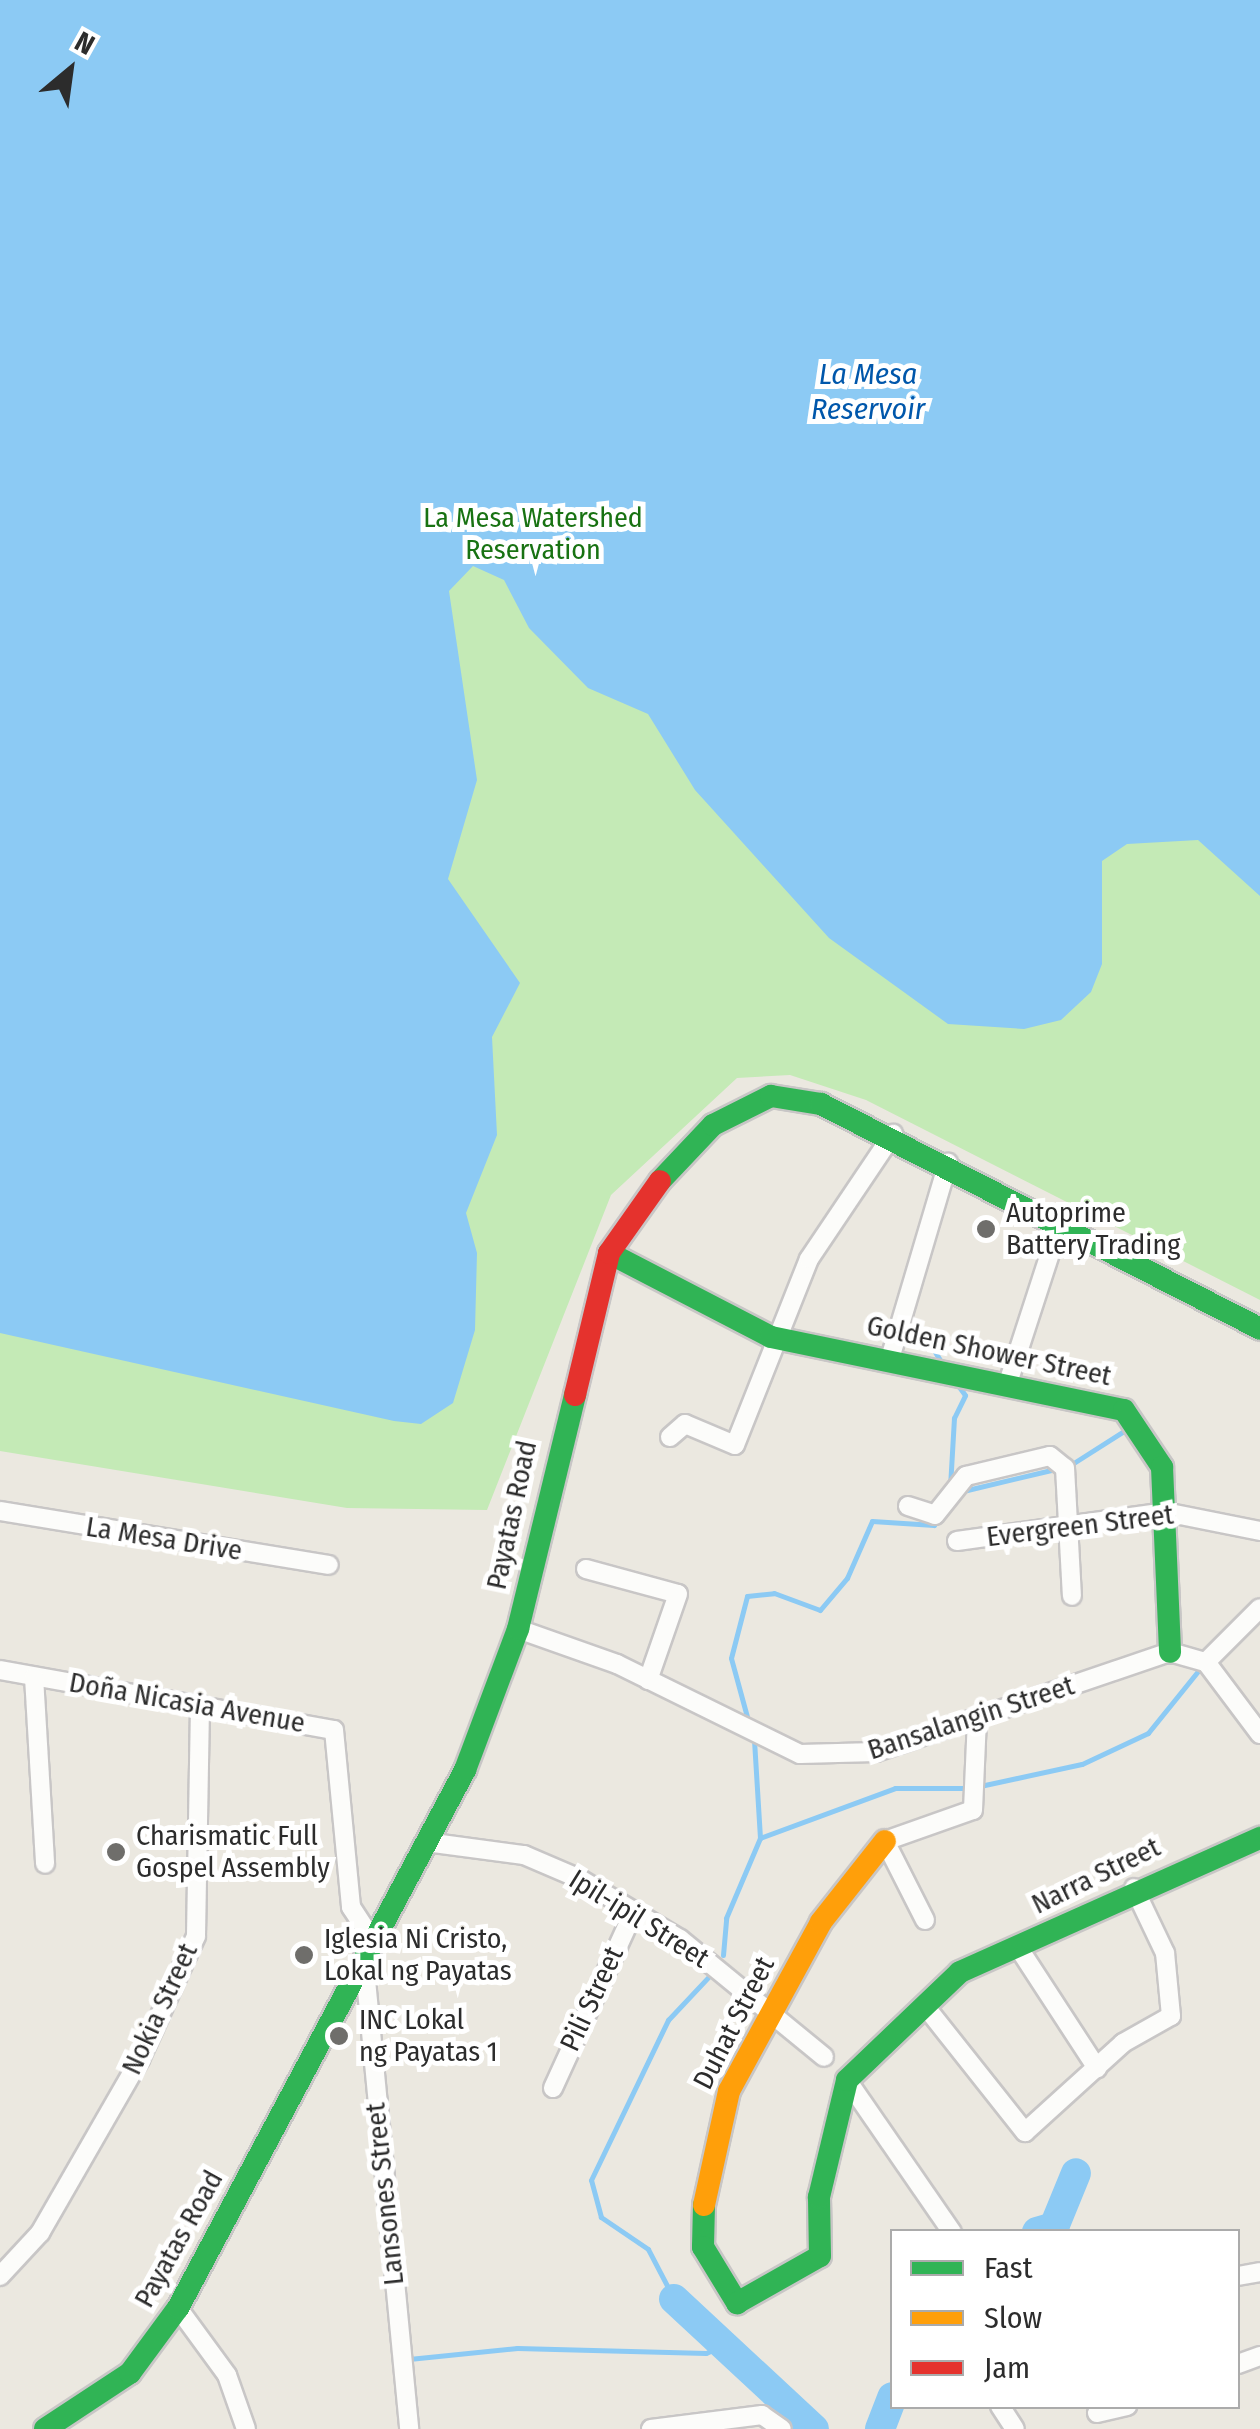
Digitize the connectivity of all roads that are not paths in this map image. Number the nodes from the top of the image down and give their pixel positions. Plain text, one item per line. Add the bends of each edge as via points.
1 (892, 1134) junction
2 (948, 1164) junction
3 (1060, 1223) junction
4 (608, 1253) junction
5 (1260, 1329) edge
6 (771, 1337) junction
7 (889, 1362) junction
8 (1007, 1386) junction
9 (670, 1436) dead end
10 (908, 1506) dead end
11 (0, 1511) edge
12 (1165, 1512) junction
13 (1065, 1526) junction
14 (1260, 1531) edge
15 (957, 1542) dead end
16 (329, 1565) dead end
17 (586, 1569) dead end
18 (1072, 1596) dead end
19 (1260, 1608) edge
20 (518, 1629) junction
21 (1170, 1652) junction
22 (1206, 1662) junction
23 (0, 1670) edge
24 (34, 1676) junction
25 (648, 1680) junction
26 (200, 1704) junction
27 (977, 1720) junction
28 (1260, 1734) edge
29 (1260, 1838) edge
30 (885, 1841) junction
31 (426, 1842) junction
32 (45, 1864) dead end
33 (1134, 1888) junction
34 (634, 1911) junction
35 (925, 1920) dead end
36 (1018, 1947) junction
37 (369, 1950) junction
38 (925, 2006) junction
39 (770, 2007) junction
40 (824, 2057) dead end
41 (1097, 2068) junction
42 (847, 2080) junction
43 (553, 2088) dead end
44 (950, 2229) edge
45 (0, 2276) edge
46 (178, 2308) junction
47 (1114, 2409) edge
48 (1097, 2413) dead end
49 (44, 2429) edge
50 (246, 2429) edge
51 (409, 2429) edge
52 (651, 2429) edge
53 (782, 2429) edge

1 - 2 main road, Payatas Road
1 - 4 main road, Payatas Road via 796,1098 752,1100 692,1147
1 - 6 street via 808,1259
2 - 3 main road, Payatas Road
2 - 7 street
3 - 5 main road, Payatas Road
3 - 8 street
4 - 6 main road, Golden Shower Street
4 - 20 main road, Payatas Road
6 - 7 main road, Golden Shower Street
6 - 9 street via 735,1445 685,1424
7 - 8 main road, Golden Shower Street
8 - 12 main road, Golden Shower Street via 1124,1410 1158,1451
10 - 13 street via 929,1515 952,1502 966,1476 1050,1456 1065,1468
11 - 16 street, La Mesa Drive
12 - 13 street, Evergreen Street
12 - 14 street, Evergreen Street
12 - 21 main road, Golden Shower Street
13 - 15 street, Evergreen Street
13 - 18 street
17 - 25 street via 678,1594
19 - 22 street
20 - 25 street, Bansalangin Street
20 - 31 main road, Payatas Road via 465,1770
21 - 22 street
21 - 27 street, Bansalangin Street
22 - 28 street
23 - 24 street, Doña Nicasia Avenue
24 - 26 street, Doña Nicasia Avenue
24 - 32 street
25 - 27 street, Bansalangin Street via 800,1754 838,1759
26 - 37 street, Doña Nicasia Avenue via 334,1730 351,1907
26 - 45 street, Nokia Street via 196,1936 140,2059 40,2233
27 - 30 street via 978,1800
29 - 33 main road, Narra Street
30 - 35 street
30 - 39 main road, Duhat Street via 852,1875
31 - 34 street, Ipil-ipil Street via 524,1855
31 - 37 main road, Payatas Road
33 - 36 main road, Narra Street
33 - 41 street via 1165,1953 1172,2011
34 - 39 street, Ipil-ipil Street
34 - 43 street, Pili Street
36 - 38 main road, Narra Street via 960,1972
36 - 41 street
37 - 46 main road, Payatas Road
37 - 51 street, Lansones Street
38 - 41 street via 1026,2132
38 - 42 main road
39 - 40 street, Ipil-ipil Street
39 - 42 main road, Duhat Street via 729,2090 701,2199 703,2246 741,2302 820,2256 819,2198
42 - 44 street
46 - 49 main road, Payatas Road via 130,2373
46 - 50 street via 227,2376
47 - 48 street
52 - 53 street via 762,2416

